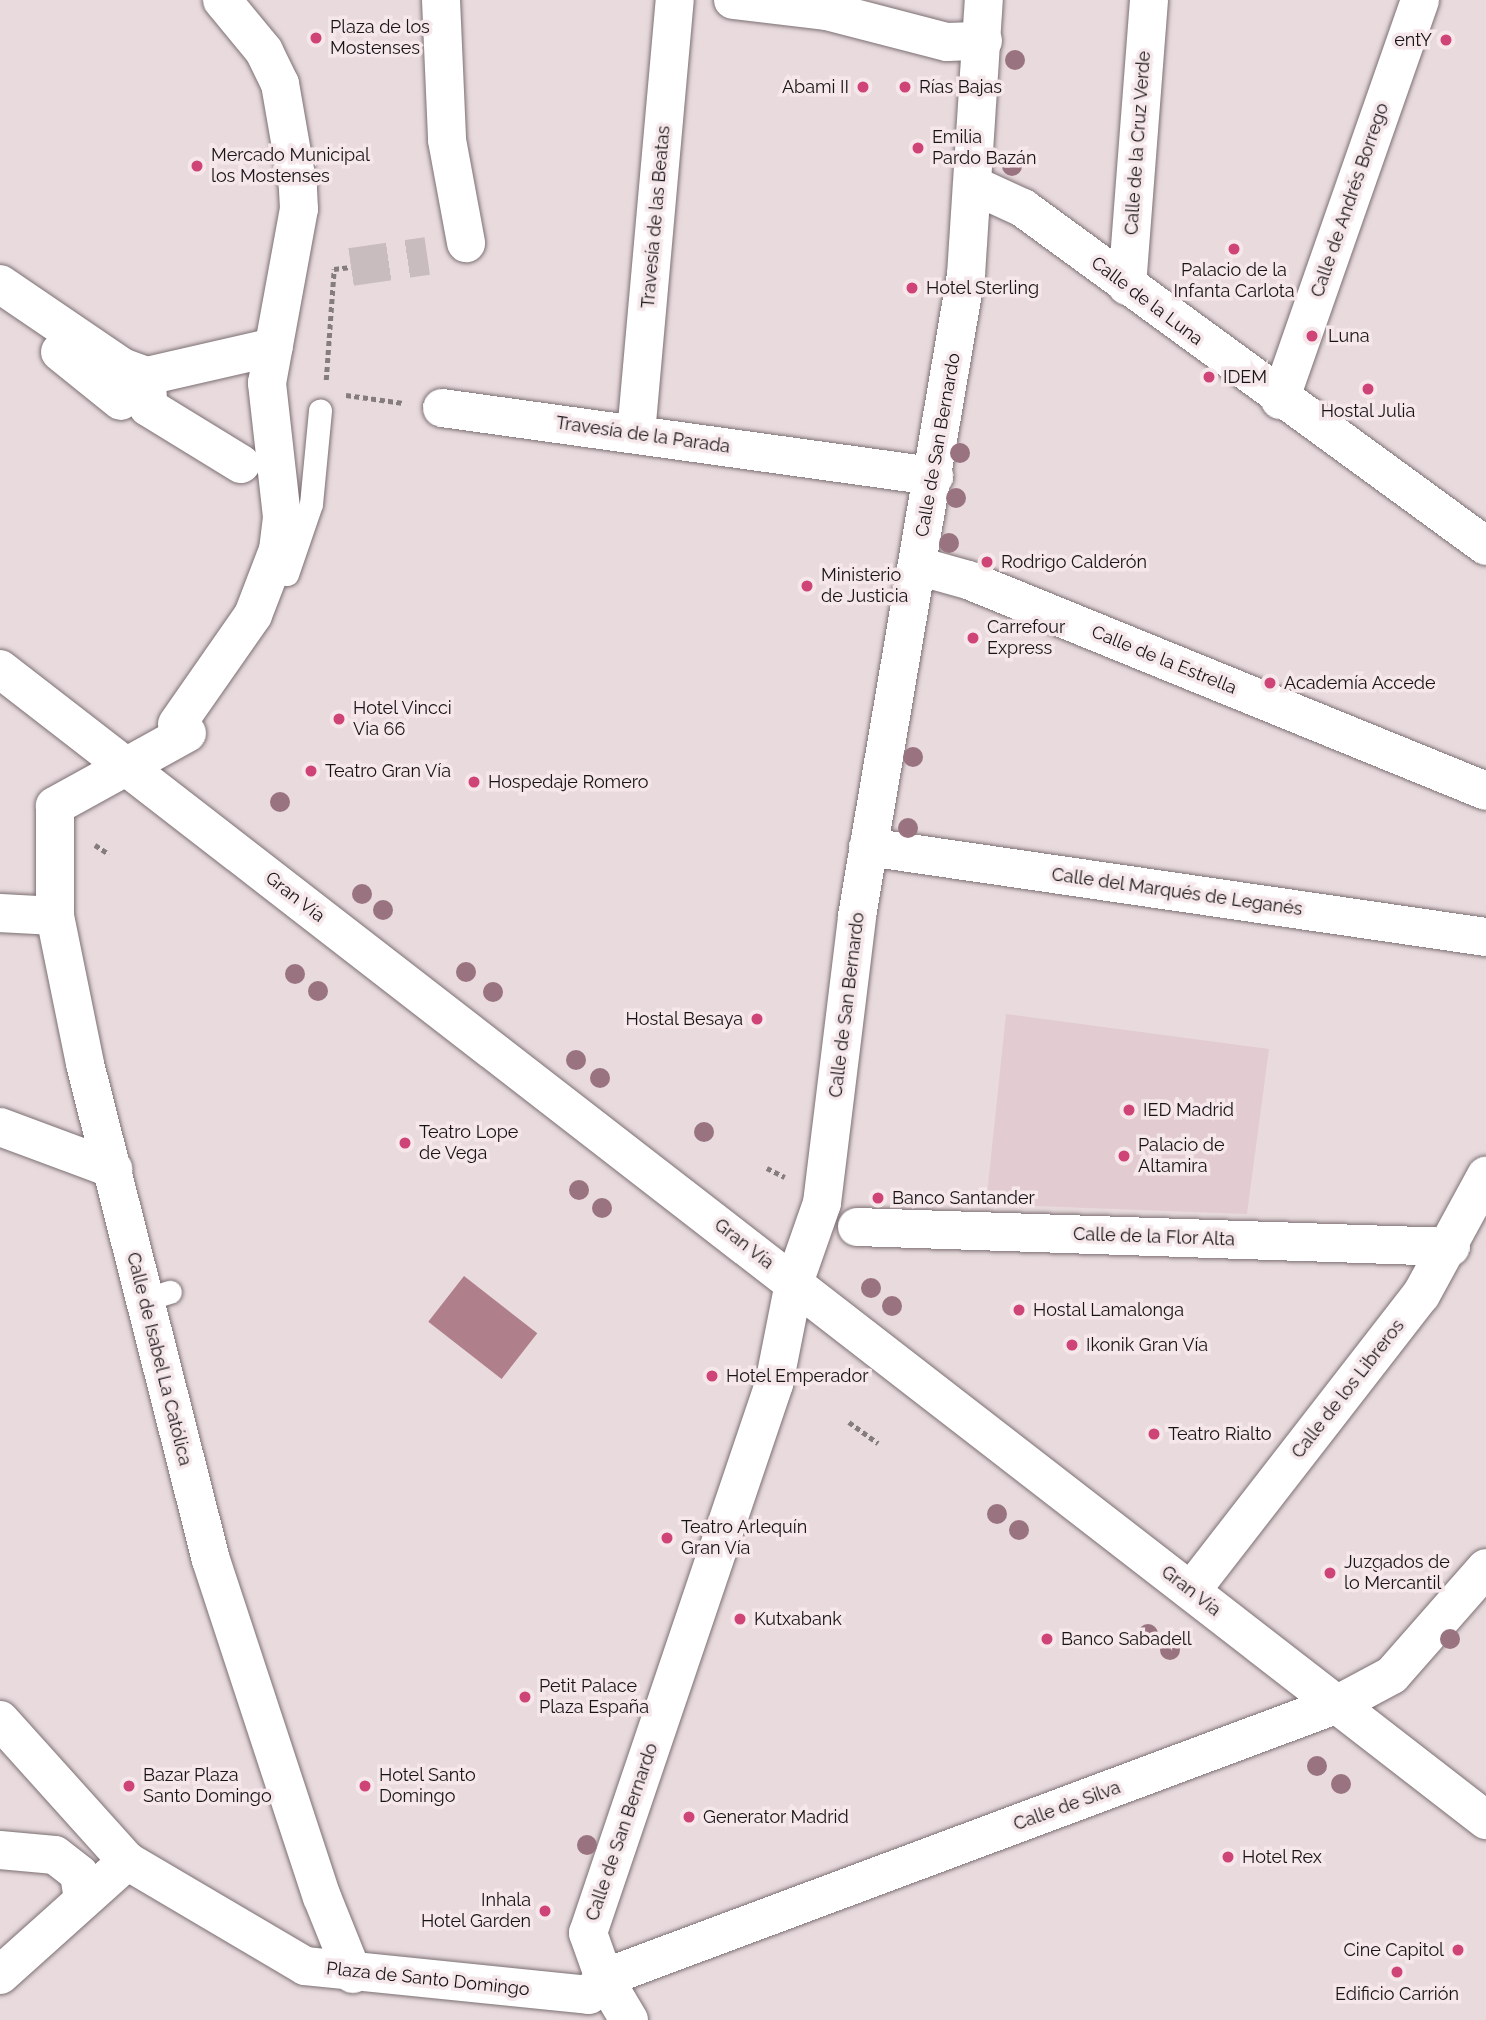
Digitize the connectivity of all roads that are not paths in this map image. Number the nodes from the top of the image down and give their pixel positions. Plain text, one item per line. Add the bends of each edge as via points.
1 (222, 0) edge
2 (441, 0) edge
3 (675, 0) edge
4 (733, 0) edge
5 (984, 0) edge
6 (1149, 0) edge
7 (1420, 0) edge
8 (983, 41) junction
9 (975, 186) junction
10 (466, 243) dead end
11 (0, 284) edge
12 (1127, 286) junction
13 (0, 304) edge
14 (274, 347) junction
15 (1280, 400) junction
16 (140, 401) junction
17 (323, 401) road end
18 (442, 408) road end
19 (636, 434) junction
20 (241, 464) dead end
21 (934, 476) junction
22 (1486, 546) edge
23 (918, 566) junction
24 (0, 669) edge
25 (182, 728) junction
26 (123, 765) junction
27 (1486, 791) edge
28 (868, 847) junction
29 (0, 913) edge
30 (55, 916) junction
31 (1486, 937) edge
32 (0, 1127) edge
33 (113, 1169) junction
34 (1486, 1176) edge
35 (857, 1227) dead end
36 (1451, 1247) junction
37 (794, 1283) junction
38 (1486, 1568) edge
39 (1191, 1591) junction
40 (1338, 1704) junction
41 (0, 1720) edge
42 (87, 1815) junction
43 (1486, 1819) edge
44 (0, 1850) edge
45 (55, 1854) junction
46 (127, 1861) junction
47 (83, 1900) junction
48 (354, 1974) junction
49 (0, 1975) edge
50 (599, 1998) edge
51 (629, 2020) edge

1 - 14 street via 264,51 280,84 290,122 299,209
2 - 10 street via 447,140
3 - 19 street, Travesía de las Beatas
4 - 8 street via 827,11 947,42
5 - 8 street, Calle de San Bernardo
6 - 12 street, Calle de la Cruz Verde
7 - 15 street, Calle de Andrés Borrego
8 - 9 street, Calle de San Bernardo
9 - 12 street, Calle de la Luna via 1023,208
9 - 21 street, Calle de San Bernardo via 966,275
11 - 16 street via 122,367
12 - 15 street, Calle de la Luna
13 - 16 street
14 - 16 street
14 - 25 street via 267,383 281,492 278,550 253,615
15 - 22 street, Calle de la Luna
16 - 20 street
17 - 25 lane via 315,483 289,568 240,664
18 - 19 street, Travesía de la Parada
19 - 21 street, Travesía de la Parada
21 - 23 street, Calle de San Bernardo
23 - 27 street, Calle de la Estrella via 968,580
23 - 28 street, Calle de San Bernardo
24 - 26 street, Gran Vía
25 - 26 street
26 - 30 street, Calle de Isabel La Católica via 55,806
26 - 37 street, Gran Vía
28 - 31 street, Calle del Marqués de Leganés
28 - 37 street, Calle de San Bernardo via 822,1203
29 - 30 street
30 - 33 street, Calle de Isabel La Católica
32 - 33 street
33 - 48 street, Calle de Isabel La Católica via 157,1296 211,1560 322,1897
34 - 36 street, Calle de los Libreros
35 - 36 street, Calle de la Flor Alta
36 - 39 street, Calle de los Libreros via 1421,1295
37 - 39 street, Gran Vía
37 - 50 street, Calle de San Bernardo via 774,1384 588,1933
38 - 40 street, Calle de Silva via 1392,1675
39 - 40 street, Gran Vía
40 - 43 street, Gran Vía
40 - 50 street, Calle de Silva
41 - 42 street, Plaza de Santo Domingo
42 - 45 street
42 - 46 street, Plaza de Santo Domingo
44 - 45 street
45 - 47 street via 79,1874
46 - 47 street
46 - 48 street, Plaza de Santo Domingo via 305,1966
47 - 49 street
48 - 50 street, Plaza de Santo Domingo
50 - 51 street

